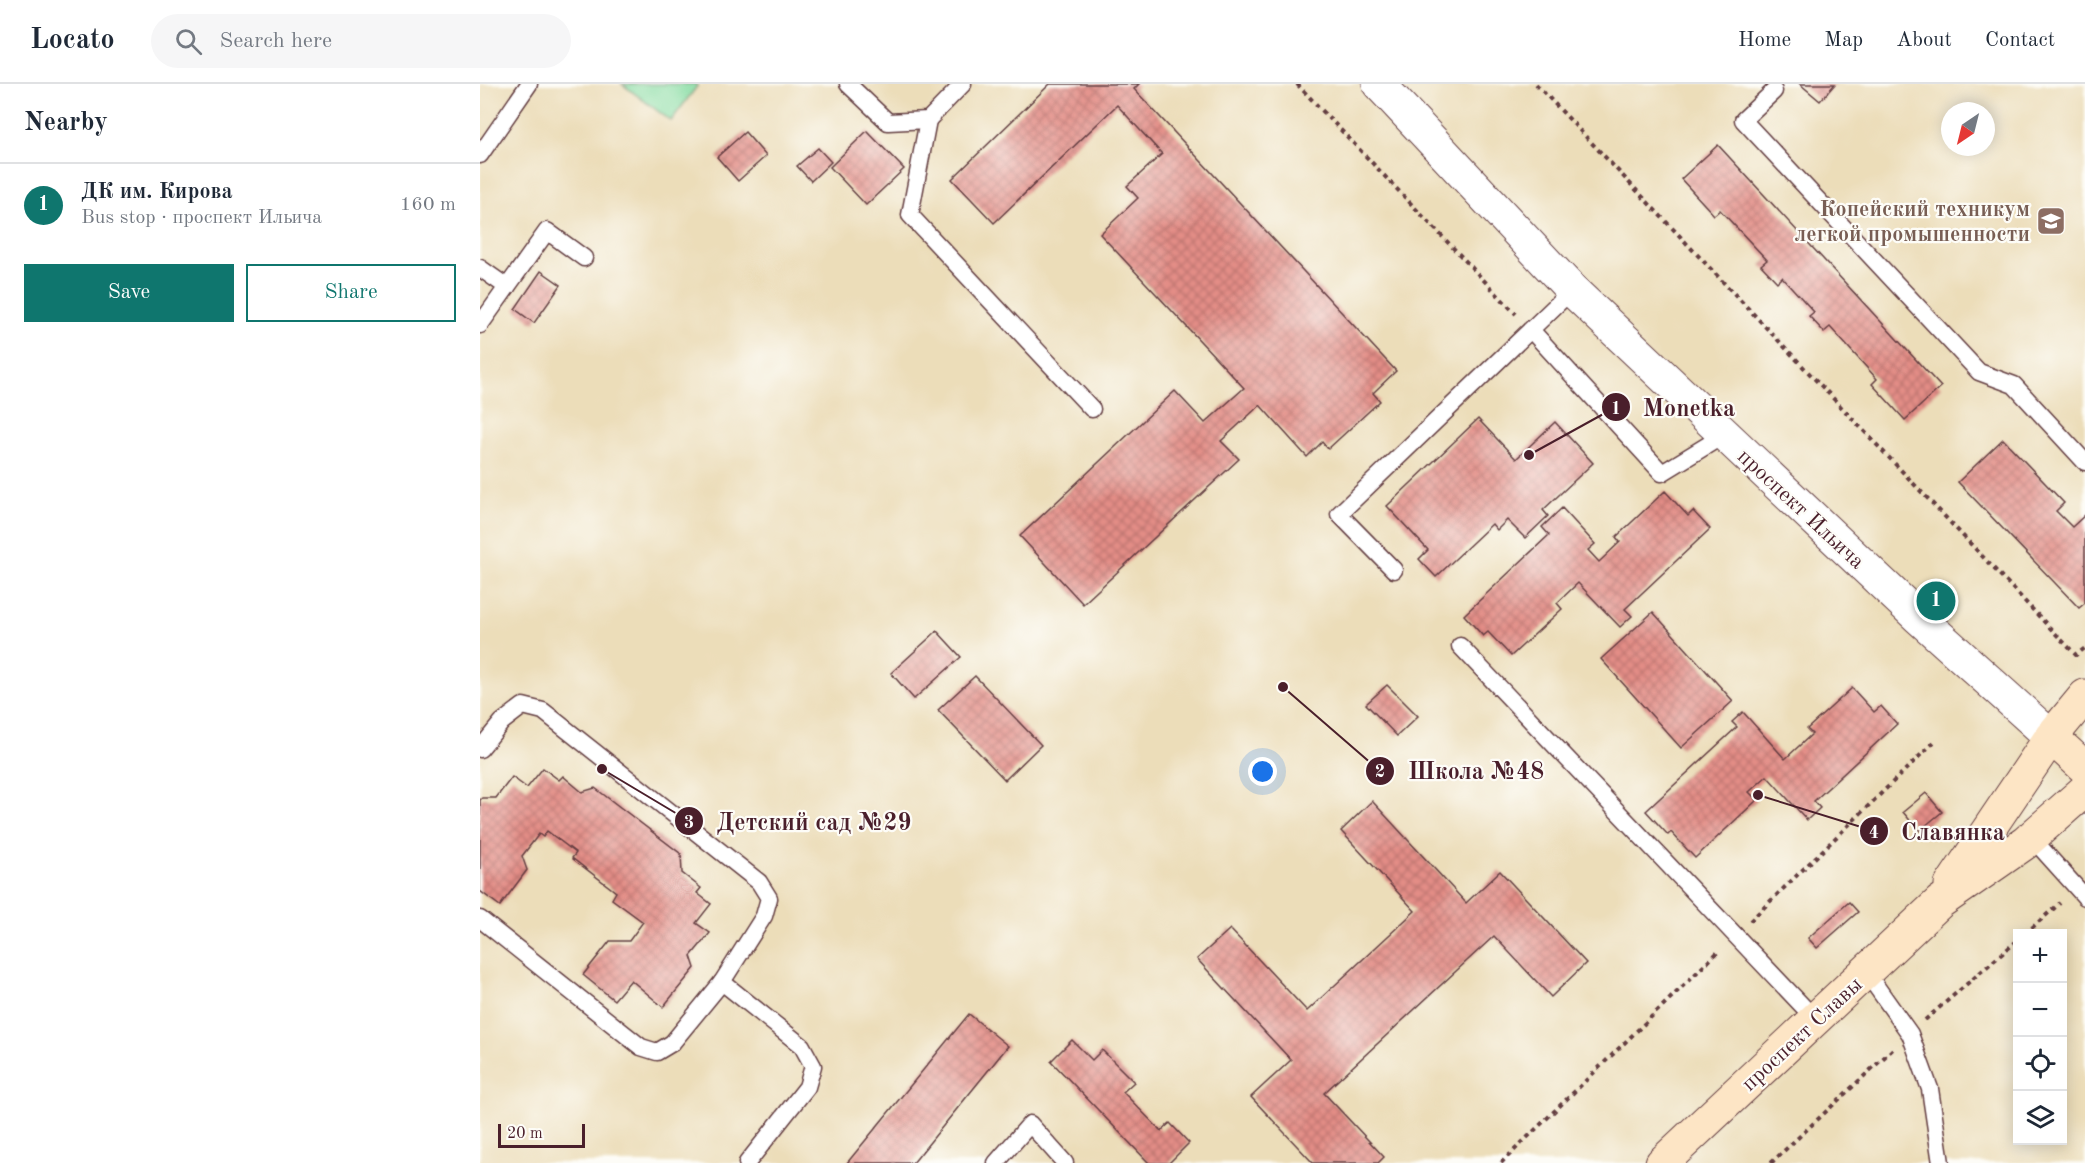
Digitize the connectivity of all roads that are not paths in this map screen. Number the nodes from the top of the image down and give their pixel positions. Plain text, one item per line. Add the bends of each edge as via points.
1 (529, 84) edge
2 (848, 84) edge
3 (963, 84) edge
4 (1379, 84) edge
5 (1774, 92) dead end
6 (928, 120) junction
7 (480, 155) edge
8 (584, 258) dead end
9 (480, 268) edge
10 (507, 287) junction
11 (1572, 291) junction
12 (480, 325) edge
13 (1531, 330) junction
14 (1092, 409) dead end
15 (1724, 435) junction
16 (2085, 462) edge
17 (1394, 570) dead end
18 (1460, 646) dead end
19 (2085, 696) edge
20 (2051, 736) junction
21 (480, 748) edge
22 (2085, 768) edge
23 (2085, 790) edge
24 (2031, 837) junction
25 (2081, 892) edge
26 (1940, 902) junction
27 (480, 919) edge
28 (1866, 972) junction
29 (722, 982) junction
30 (1815, 1019) junction
31 (747, 1163) edge
32 (996, 1163) edge
33 (1065, 1163) edge
34 (1662, 1163) edge
35 (1941, 1163) edge

1 - 7 lane
2 - 6 lane via 888,122
3 - 6 lane
4 - 11 street, проспект Ильича
5 - 16 lane via 1743,120 1979,372 2014,385
6 - 14 lane via 910,215
8 - 10 lane via 547,231
9 - 10 lane
10 - 12 lane
11 - 13 lane
11 - 15 street, проспект Ильича
13 - 15 lane via 1662,473
13 - 17 lane via 1339,514
15 - 20 street, проспект Ильича
18 - 30 lane
19 - 20 main road, проспект Славы
20 - 22 main road, проспект Ильича
20 - 26 main road, проспект Славы
21 - 29 lane via 502,722 523,706 543,711 759,882 769,897 764,916
23 - 24 main road, проспект Славы
24 - 25 lane
24 - 26 main road, проспект Славы
26 - 28 main road, проспект Славы
27 - 29 lane via 641,1047 657,1052 672,1043
28 - 30 main road, проспект Славы
28 - 35 lane via 1910,1034 1930,1089
29 - 31 lane via 802,1046 813,1066 807,1087
30 - 34 main road, проспект Славы
32 - 33 lane via 1030,1124

